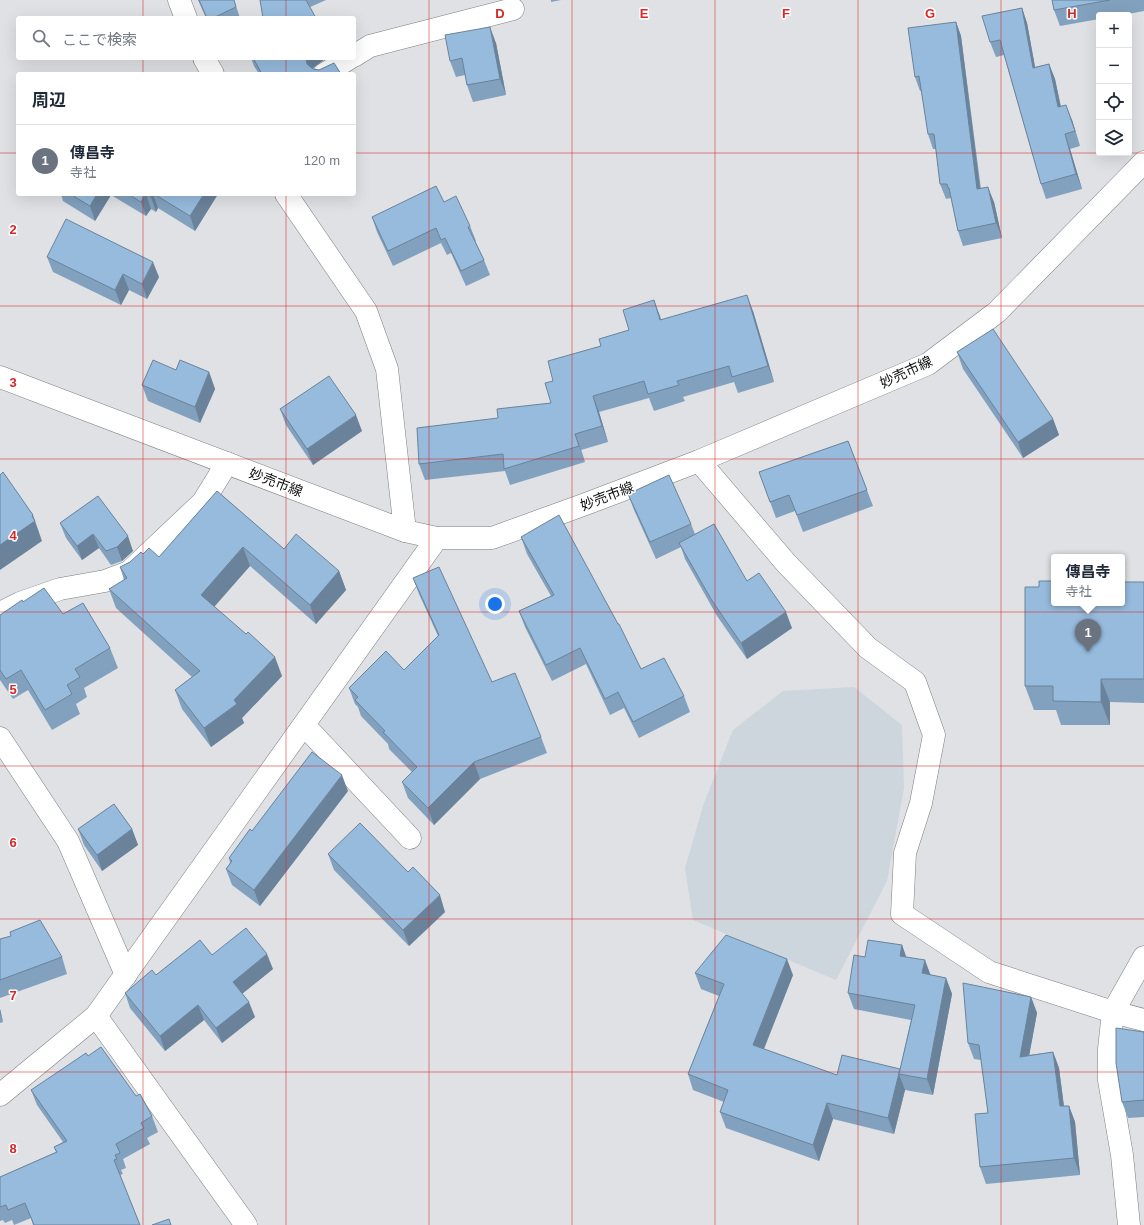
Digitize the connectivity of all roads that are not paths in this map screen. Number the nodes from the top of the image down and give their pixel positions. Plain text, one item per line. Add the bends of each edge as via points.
1 (179, 0) edge
2 (513, 9) dead end
3 (185, 16) edge
4 (356, 55) edge
5 (205, 60) edge
6 (347, 60) edge
7 (212, 72) edge
8 (327, 72) edge
9 (1143, 166) edge
10 (287, 196) edge
11 (0, 377) edge
12 (698, 461) junction
13 (227, 463) junction
14 (405, 531) junction
15 (437, 538) junction
16 (0, 613) edge
17 (304, 725) junction
18 (0, 738) edge
19 (410, 838) dead end
20 (1144, 957) edge
21 (126, 975) junction
22 (1113, 1012) junction
23 (96, 1016) junction
24 (1144, 1020) edge
25 (0, 1095) edge
26 (246, 1225) edge
27 (1130, 1225) edge

1 - 3 street
2 - 4 street via 370,46
5 - 7 street
6 - 8 street
9 - 12 street, 妙売市線 via 997,312 928,364
10 - 14 street via 366,312 387,369
11 - 13 street, 妙売市線
12 - 15 street, 妙売市線 via 492,538
12 - 22 street via 786,562 868,648 915,682 934,735 921,802 905,853 902,914 988,972
13 - 14 street, 妙売市線
13 - 16 street via 202,502 129,572 105,581 60,590 20,603
14 - 15 street, 妙売市線
15 - 17 street
17 - 19 street
17 - 21 street
18 - 21 street via 68,841
20 - 22 street
21 - 23 street
22 - 24 street
22 - 27 street via 1109,1080 1122,1155
23 - 25 street
23 - 26 street

